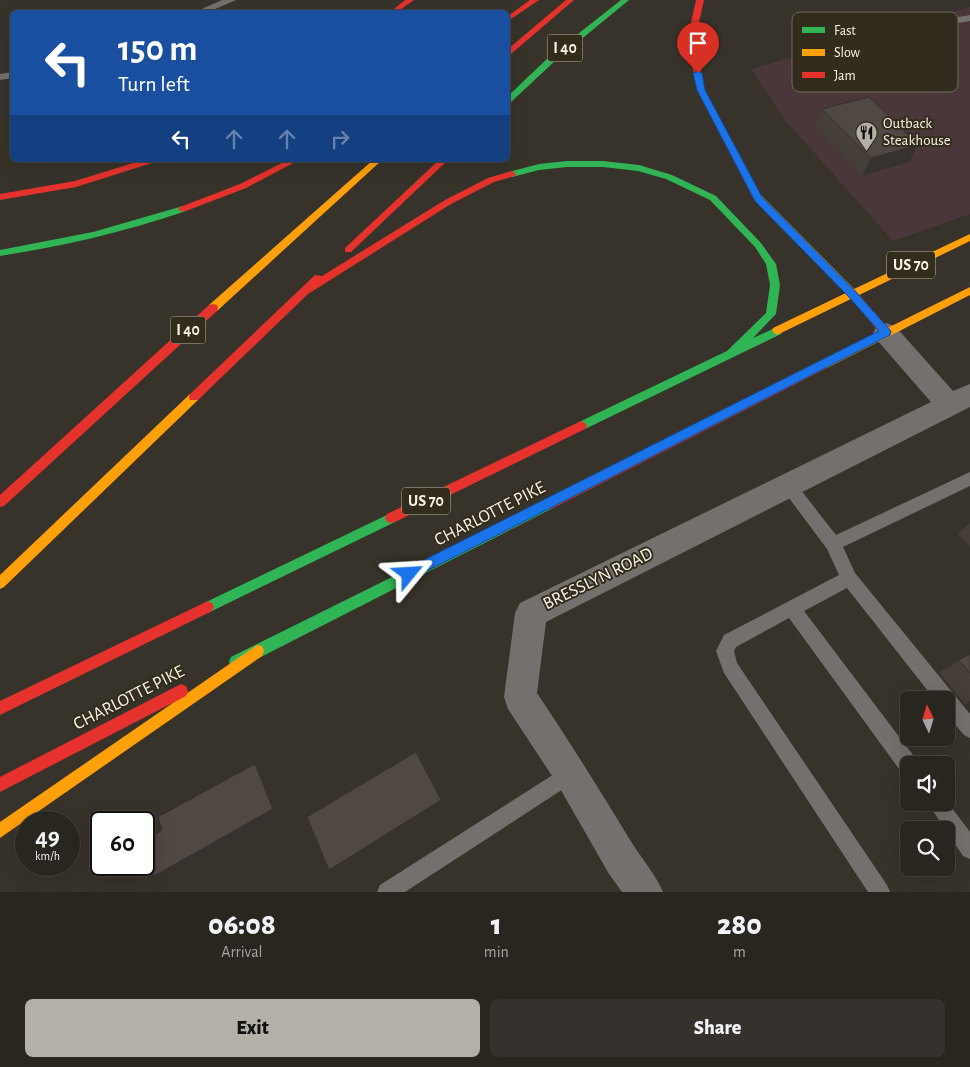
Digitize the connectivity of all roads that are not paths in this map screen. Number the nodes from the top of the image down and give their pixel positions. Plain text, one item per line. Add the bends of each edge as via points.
1 (231, 0) edge
2 (410, 0) edge
3 (535, 0) edge
4 (570, 0) edge
5 (625, 0) edge
6 (700, 0) edge
7 (205, 10) edge
8 (396, 10) edge
9 (510, 18) edge
10 (510, 50) edge
11 (510, 98) edge
12 (146, 162) edge
13 (291, 162) edge
14 (376, 162) edge
15 (442, 162) edge
16 (0, 197) edge
17 (970, 237) edge
18 (0, 254) edge
19 (305, 290) junction
20 (970, 291) edge
21 (852, 294) junction
22 (886, 332) junction
23 (731, 353) junction
24 (959, 400) edge
25 (970, 479) edge
26 (788, 485) junction
27 (0, 502) edge
28 (833, 544) junction
29 (848, 578) junction
30 (0, 583) edge
31 (792, 608) junction
32 (257, 651) junction
33 (0, 708) edge
34 (970, 729) edge
35 (902, 756) edge
36 (570, 773) junction
37 (0, 785) edge
38 (943, 811) edge
39 (0, 831) edge
40 (970, 849) edge
41 (643, 891) edge
42 (387, 892) edge
43 (880, 892) edge

1 - 7 lane
2 - 8 main road
3 - 9 main road
4 - 10 main road, I 40
5 - 11 main road, I 40 via 552,58
6 - 21 main road via 691,40 701,90 728,143 758,199
12 - 16 main road via 76,184
13 - 18 main road via 181,211 79,240
14 - 27 main road, I 40
15 - 19 main road
17 - 21 main road, US 70
19 - 23 main road via 448,202 491,180 567,164 638,168 713,198 758,245 771,264 775,285 771,314
19 - 30 main road
20 - 22 main road, CHARLOTTE PIKE
21 - 22 main road
21 - 23 main road, US 70
22 - 24 street
22 - 32 main road, CHARLOTTE PIKE
23 - 33 main road, US 70
24 - 26 street, BRESSLYN ROAD
25 - 28 lane
26 - 28 lane
26 - 36 street, BRESSLYN ROAD via 531,613 520,697
28 - 29 lane
29 - 31 lane
29 - 34 lane
31 - 35 lane
31 - 43 lane via 730,641 726,651 730,667
32 - 37 main road, CHARLOTTE PIKE
32 - 39 main road
36 - 41 street, BRESSLYN ROAD via 622,862
36 - 42 lane
38 - 40 lane

